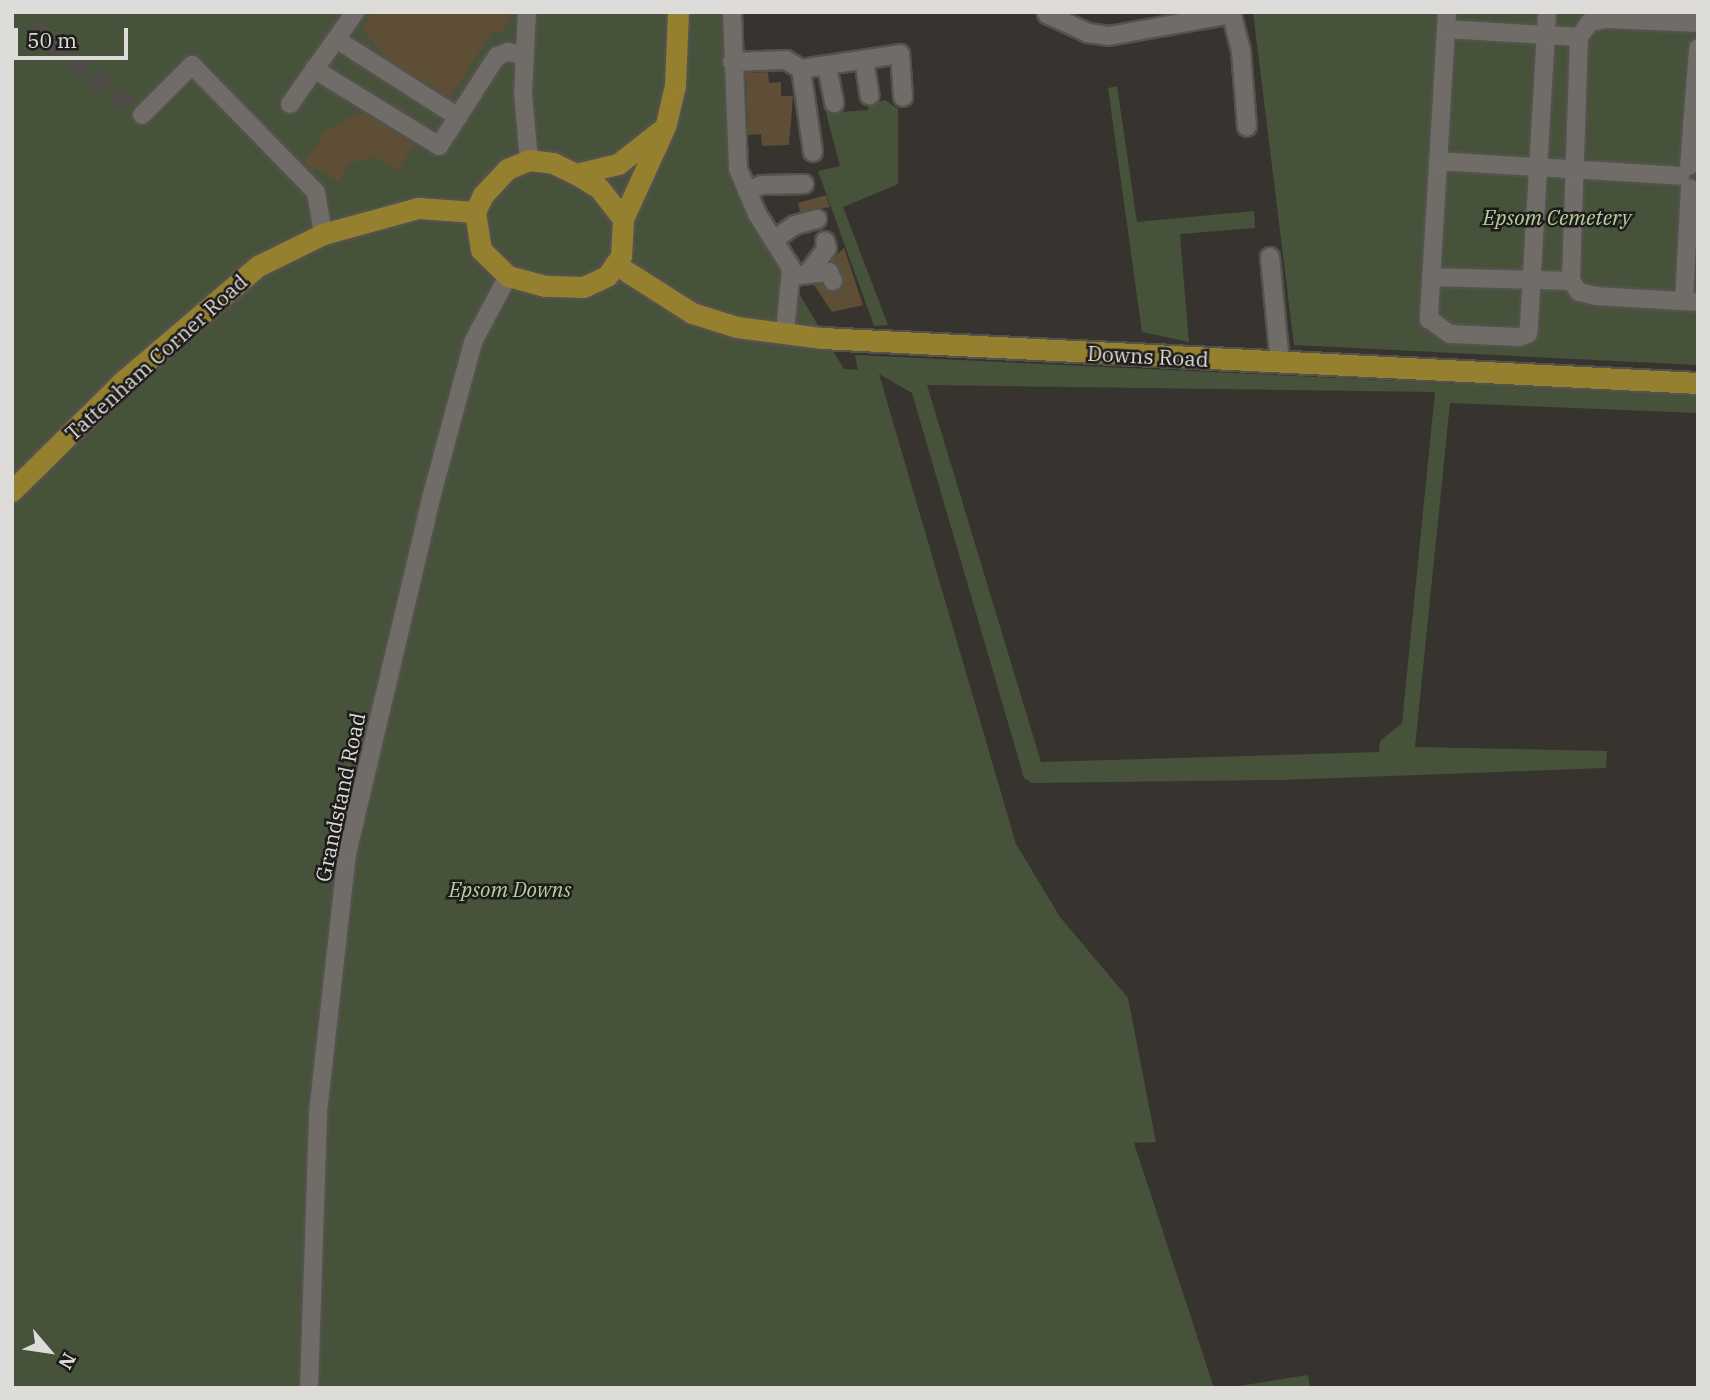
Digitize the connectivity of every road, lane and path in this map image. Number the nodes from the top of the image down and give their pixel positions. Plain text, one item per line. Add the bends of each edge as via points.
1 (355, 12) edge
2 (527, 12) edge
3 (678, 12) edge
4 (732, 12) edge
5 (1547, 12) edge
6 (1231, 13) edge
7 (1047, 14) edge
8 (1446, 21) edge
9 (1698, 23) edge
10 (1546, 35) junction
11 (1579, 37) junction
12 (336, 39) junction
13 (1698, 48) edge
14 (525, 56) junction
15 (864, 60) junction
16 (732, 62) junction
17 (827, 65) junction
18 (314, 69) junction
19 (801, 69) junction
20 (870, 96) dead end
21 (903, 97) dead end
22 (834, 103) dead end
23 (290, 104) dead end
24 (142, 116) dead end
25 (458, 117) junction
26 (666, 124) junction
27 (1247, 127) dead end
28 (813, 152) dead end
29 (529, 160) junction
30 (1438, 161) junction
31 (1538, 170) junction
32 (1571, 172) junction
33 (576, 174) junction
34 (1691, 177) edge
35 (804, 184) dead end
36 (747, 191) junction
37 (475, 212) junction
38 (623, 219) junction
39 (817, 219) dead end
40 (323, 234) junction
41 (775, 239) junction
42 (825, 241) dead end
43 (1270, 257) dead end
44 (615, 264) junction
45 (800, 274) junction
46 (508, 276) junction
47 (1432, 277) junction
48 (833, 281) dead end
49 (1571, 281) junction
50 (1532, 283) junction
51 (1691, 302) edge
52 (785, 333) junction
53 (1280, 362) junction
54 (1698, 383) edge
55 (12, 491) edge
56 (309, 1388) edge

1 - 12 street
2 - 14 street
3 - 26 main road via 675,86
4 - 16 street
5 - 10 street
6 - 7 street via 1109,36 1088,33
6 - 27 street via 1241,51
8 - 10 street
8 - 30 street
9 - 11 street via 1606,19 1590,22
10 - 11 street
10 - 31 street
11 - 32 street
12 - 18 street
12 - 25 street
13 - 34 street
14 - 25 street via 508,52 497,56
14 - 29 street
15 - 17 street
15 - 20 street
15 - 21 street via 900,54
16 - 19 street via 786,60
16 - 36 street via 734,146
17 - 19 street
17 - 22 street
18 - 23 street
18 - 25 street via 439,146
19 - 28 street
24 - 40 street via 192,65 316,192
26 - 33 main road via 643,149 618,164
26 - 38 main road
29 - 33 main road via 553,163
29 - 37 main road via 507,169 483,195
30 - 31 street
30 - 47 street
31 - 32 street
31 - 50 street
32 - 34 street
32 - 49 street
33 - 38 main road via 599,188
34 - 51 street
35 - 36 street via 762,185
36 - 41 street
37 - 40 main road, Tattenham Corner Road via 418,208
37 - 46 main road via 481,250
38 - 44 main road via 625,233
39 - 41 street via 795,225
40 - 55 main road, Tattenham Corner Road via 258,266 122,382
41 - 45 street
42 - 45 street via 827,248
43 - 53 street
44 - 46 main road via 607,276 583,287 545,286
44 - 52 main road, Downs Road via 692,313 737,327
45 - 48 street via 829,272
45 - 52 street
46 - 56 street, Grandstand Road via 473,342 346,854 318,1112
47 - 50 street
47 - 50 street via 1429,319 1450,334 1528,334
49 - 50 street
49 - 51 street via 1579,292 1596,296
52 - 53 main road, Downs Road
53 - 54 main road, Downs Road

